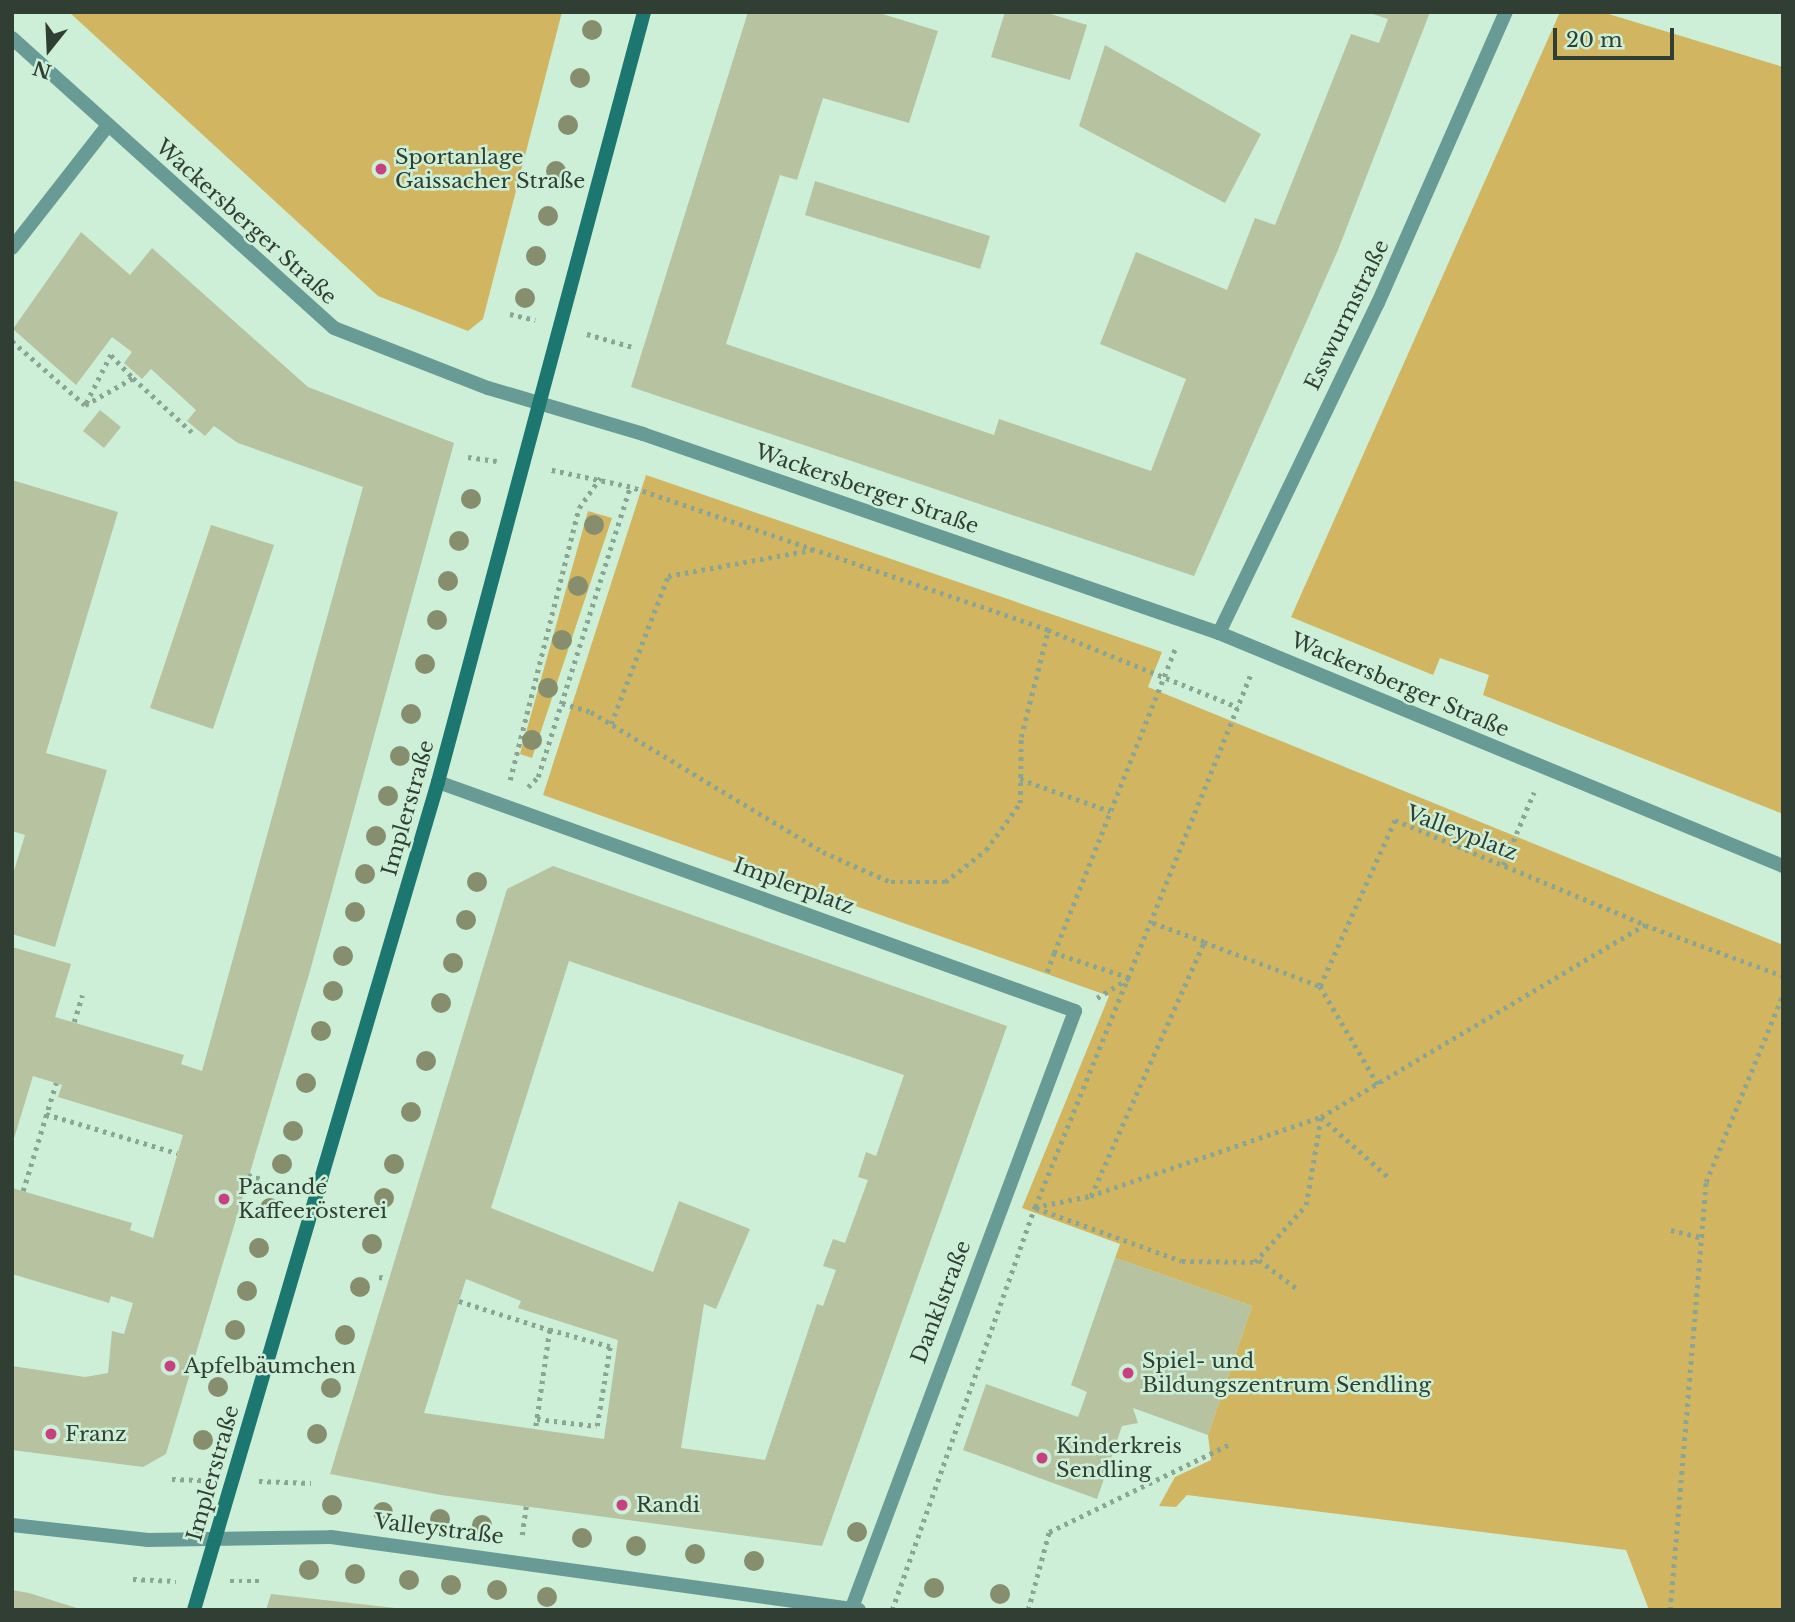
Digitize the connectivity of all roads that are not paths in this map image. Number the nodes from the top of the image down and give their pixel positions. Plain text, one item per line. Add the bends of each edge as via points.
1 (644, 12) edge
2 (1506, 12) edge
3 (12, 38) edge
4 (108, 125) junction
5 (12, 248) edge
6 (544, 405) junction
7 (1219, 633) junction
8 (438, 782) junction
9 (1783, 866) edge
10 (1075, 1011) joint
11 (12, 1525) edge
12 (215, 1540) junction
13 (854, 1609) edge
14 (194, 1610) edge

1 - 6 main road, Implerstraße
2 - 7 street, Esswurmstraße via 1378,303
3 - 4 street, Wackersberger Straße
4 - 5 street
4 - 6 street, Wackersberger Straße via 334,328
6 - 7 street, Wackersberger Straße
6 - 8 main road, Implerstraße
7 - 9 street, Wackersberger Straße
8 - 10 street, Implerplatz
8 - 12 main road, Implerstraße
10 - 13 street, Danklstraße
11 - 12 street, Valleystraße
12 - 13 street, Valleystraße via 331,1537
12 - 14 main road, Implerstraße

